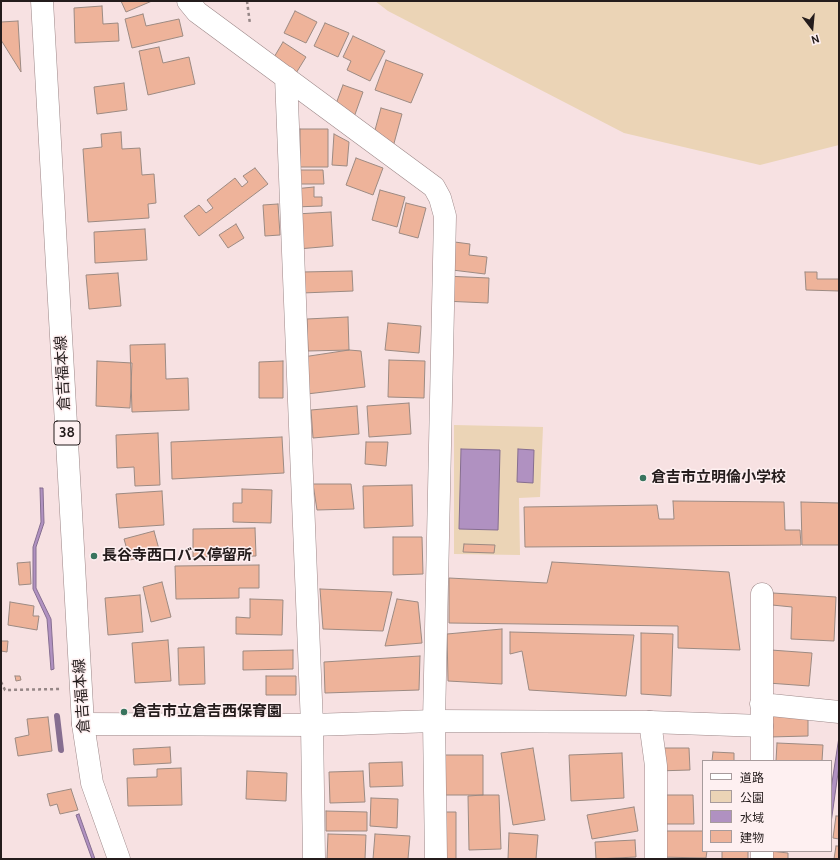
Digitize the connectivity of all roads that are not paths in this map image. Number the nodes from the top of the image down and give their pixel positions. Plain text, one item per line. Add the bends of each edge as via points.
1 (42, 1) edge
2 (188, 1) edge
3 (286, 77) junction
4 (762, 594) dead end
5 (761, 704) junction
6 (839, 712) edge
7 (434, 721) junction
8 (650, 722) junction
9 (83, 724) junction
10 (312, 725) junction
11 (762, 726) junction
12 (762, 760) edge
13 (119, 859) edge
14 (314, 859) edge
15 (436, 859) edge
16 (656, 859) edge

1 - 9 street, 倉吉福本線 / 38
2 - 3 street via 197,12
3 - 7 street via 434,187 440,198 444,216
3 - 10 street
4 - 5 street
5 - 6 street
5 - 11 street
7 - 8 street
7 - 10 street
7 - 15 street
8 - 11 street
8 - 16 street via 656,766
9 - 10 street
9 - 13 street, 倉吉福本線 / 38 via 92,783
10 - 14 street
11 - 12 street

